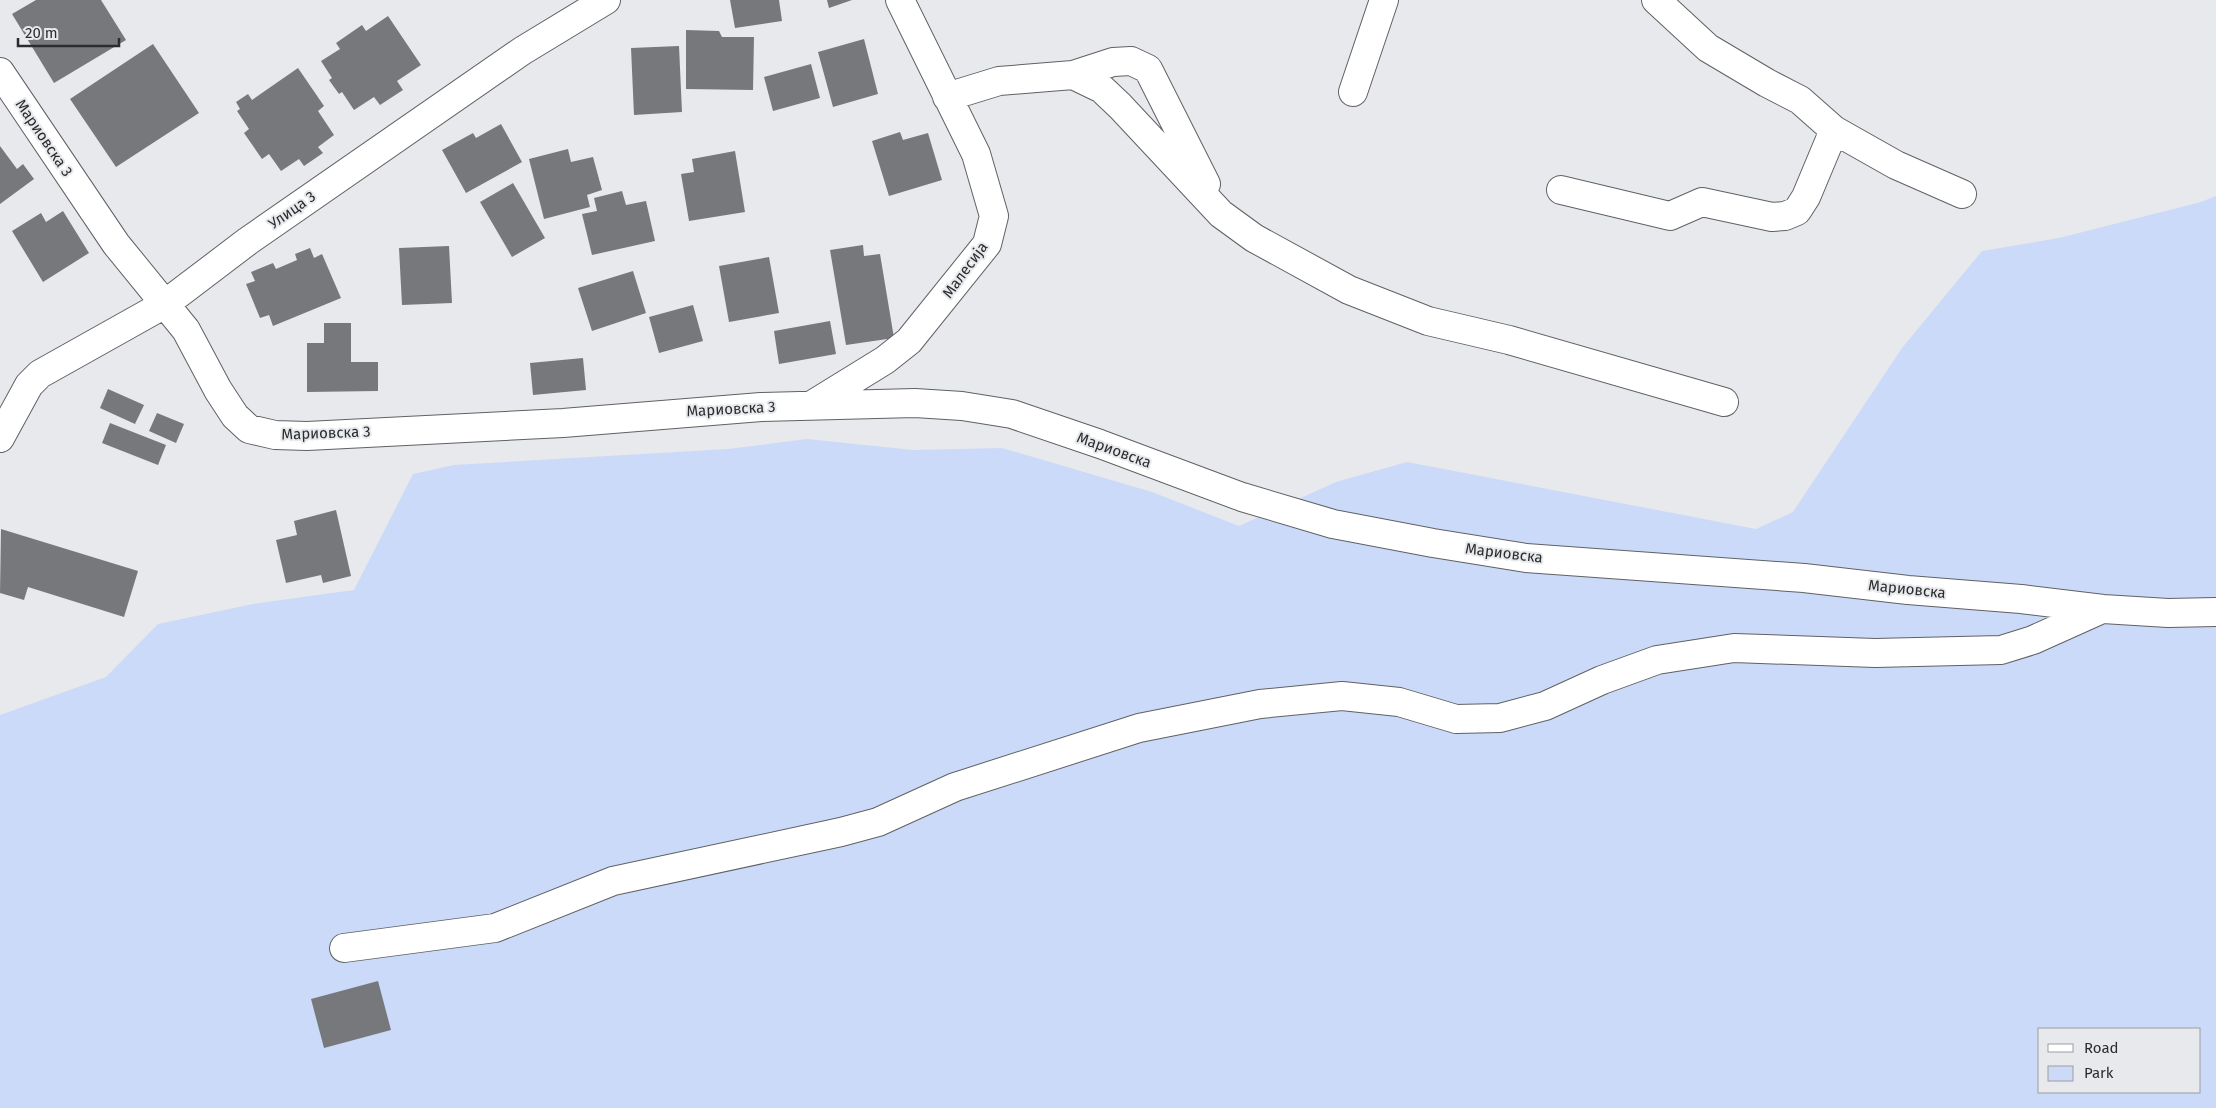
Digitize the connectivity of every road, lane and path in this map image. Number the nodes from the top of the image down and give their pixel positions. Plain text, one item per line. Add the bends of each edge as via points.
1 (606, 0) edge
2 (900, 0) edge
3 (1384, 0) edge
4 (1656, 0) edge
5 (0, 72) edge
6 (1074, 75) junction
7 (1353, 92) dead end
8 (948, 97) junction
9 (1834, 130) junction
10 (1561, 190) dead end
11 (1962, 194) dead end
12 (1221, 214) junction
13 (165, 304) junction
14 (1724, 402) dead end
15 (810, 406) junction
16 (0, 438) edge
17 (2103, 608) junction
18 (2216, 612) edge
19 (344, 948) dead end

1 - 13 street, Улица 3 via 514,56 248,241
2 - 8 street, Малесија
3 - 7 street
4 - 9 street via 1708,48 1800,100
5 - 13 street, Мариовска 3 via 116,244
6 - 8 street via 999,81
6 - 12 street via 1102,89 1120,106
6 - 12 street via 1113,62 1131,61 1148,69
8 - 15 street, Малесија via 976,154 994,216 987,244 909,340 885,360
9 - 10 street via 1806,197 1797,211 1785,216 1772,218 1702,202 1670,216
9 - 11 street via 1896,165
12 - 14 street via 1254,238 1349,290 1428,320
13 - 15 street, Мариовска 3 via 186,330 235,416 249,428 275,435 563,423
13 - 16 street, Улица 3 via 40,374 29,385
15 - 17 street, Мариовска via 915,403 1012,414 1242,497 1333,524 1442,545 1526,558 1804,578
17 - 18 street, Мариовска via 2168,613
17 - 19 street via 2033,640 2001,650 1875,653 1734,648 1656,660 1545,706 1500,718 1456,719 1399,702 1342,696 1260,704 1139,728 955,787 878,822 613,881 495,928

